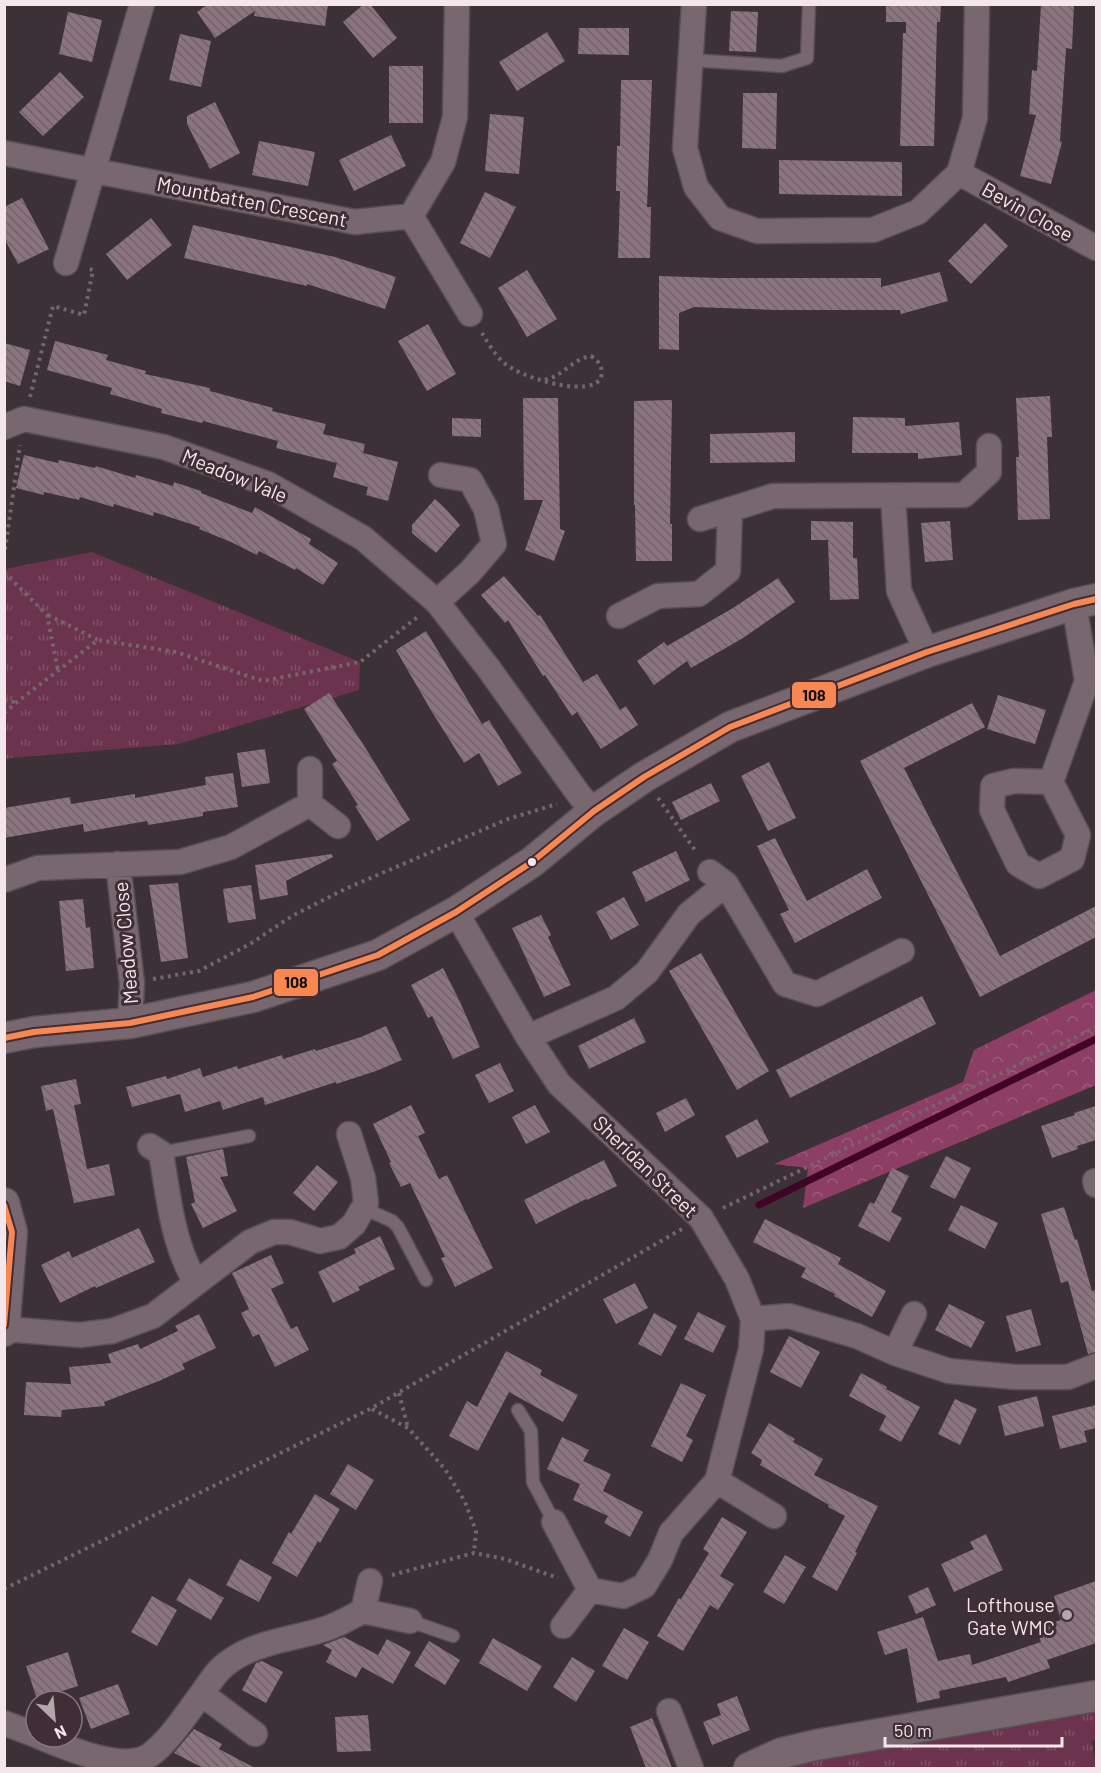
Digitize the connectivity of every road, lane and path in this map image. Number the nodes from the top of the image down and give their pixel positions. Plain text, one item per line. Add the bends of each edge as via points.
1 (142, 4) edge
2 (457, 4) edge
3 (694, 4) edge
4 (809, 4) edge
5 (977, 4) edge
6 (690, 60) junction
7 (4, 153) edge
8 (93, 171) junction
9 (959, 173) junction
10 (411, 216) junction
11 (1096, 248) edge
12 (66, 263) joint
13 (470, 314) joint
14 (540, 380) junction
15 (14, 423) edge
16 (989, 447) dead end
17 (441, 475) dead end
18 (893, 496) junction
19 (730, 511) junction
20 (700, 519) dead end
21 (4, 557) edge
22 (4, 572) edge
23 (1085, 601) edge
24 (437, 602) junction
25 (47, 615) junction
26 (619, 616) dead end
27 (98, 640) junction
28 (927, 652) junction
29 (58, 671) junction
30 (1092, 681) edge
31 (4, 701) edge
32 (17, 702) junction
33 (4, 713) edge
34 (310, 769) dead end
35 (644, 777) junction
36 (1051, 782) dead end
37 (587, 803) junction
38 (310, 804) junction
39 (338, 826) dead end
40 (118, 864) junction
41 (718, 878) junction
42 (4, 880) edge
43 (456, 912) junction
44 (902, 951) dead end
45 (132, 983) junction
46 (130, 1023) junction
47 (1096, 1028) edge
48 (528, 1037) junction
49 (4, 1038) edge
50 (349, 1134) dead end
51 (249, 1136) dead end
52 (155, 1150) joint
53 (4, 1203) edge
54 (363, 1208) junction
55 (701, 1218) junction
56 (426, 1280) dead end
57 (196, 1283) junction
58 (914, 1314) dead end
59 (753, 1318) junction
60 (5, 1330) edge
61 (895, 1353) junction
62 (1096, 1366) edge
63 (399, 1393) junction
64 (372, 1408) junction
65 (518, 1410) dead end
66 (408, 1428) junction
67 (717, 1481) junction
68 (774, 1516) dead end
69 (554, 1522) joint
70 (474, 1553) junction
71 (370, 1581) joint
72 (4, 1589) edge
73 (590, 1590) junction
74 (363, 1611) junction
75 (410, 1621) joint
76 (563, 1626) dead end
77 (453, 1636) dead end
78 (202, 1694) junction
79 (1096, 1696) edge
80 (669, 1710) dead end
81 (4, 1723) edge
82 (24, 1730) edge
83 (255, 1734) dead end
84 (68, 1749) edge
85 (691, 1768) edge
86 (749, 1768) edge

1 - 8 street
2 - 10 street via 456,117 443,162
3 - 6 street
4 - 6 lane via 807,58 782,66
5 - 9 street via 975,118
6 - 9 street via 685,148 696,187 720,218 757,231 873,230 918,212
7 - 8 street, Mountbatten Crescent
8 - 10 street, Mountbatten Crescent via 355,222
8 - 12 street
9 - 11 street, Bevin Close
10 - 13 street
12 - 15 path via 93,270 84,315 53,306
13 - 14 path via 502,361 514,371
14 - 14 path via 559,375 582,357 591,356 602,369 601,379 594,384 567,386
15 - 21 path
15 - 24 street, Meadow Vale via 164,447 268,484 363,538
16 - 18 street via 989,472 964,495
17 - 24 street via 470,480 486,509 494,544
18 - 19 street via 773,496
18 - 28 street via 899,591
19 - 20 street
19 - 26 street via 728,571 699,594 658,596
22 - 25 path
23 - 28 street
23 - 30 street
24 - 27 path via 360,662 263,681 176,652
24 - 37 street, Meadow Vale
25 - 27 path
25 - 29 path
27 - 29 path
28 - 35 street via 730,727
29 - 32 path
30 - 36 street
31 - 32 path
32 - 33 path
34 - 38 street
35 - 37 street
35 - 41 path
37 - 43 street via 532,862
37 - 45 path via 508,819 345,889 199,970
38 - 39 street
38 - 40 street, Meadow Close via 231,847 180,862
40 - 42 street, Meadow Close via 38,868
40 - 45 street, Meadow Close
41 - 44 street via 785,984 817,994
41 - 48 street via 647,972 616,998
43 - 46 street via 378,955 253,997
43 - 48 street, Sheridan Street
45 - 46 street, Meadow Close
46 - 49 street
47 - 55 path
48 - 55 street, Sheridan Street via 559,1084
50 - 54 street via 363,1178
51 - 52 lane
52 - 57 street via 176,1239
53 - 60 street via 12,1232
54 - 56 lane via 398,1227
54 - 57 street via 354,1224 339,1237 320,1241 290,1232 274,1232 250,1242
55 - 59 street, Sheridan Street via 737,1279
55 - 63 path
57 - 60 street via 153,1316 112,1331 80,1335
58 - 61 street
59 - 61 street via 789,1316 857,1336
59 - 67 street, Sheridan Street via 751,1349
61 - 62 street via 949,1371 1015,1377 1068,1377
63 - 64 path
63 - 66 path
64 - 66 path
64 - 72 path
65 - 69 lane via 531,1431 533,1482
66 - 70 path via 445,1469 465,1502 476,1531
67 - 68 street
67 - 73 street, Sheridan Street via 671,1533 644,1586 623,1596
69 - 73 street
70 - 71 path
70 - 73 path via 505,1558
71 - 74 street
73 - 76 street
74 - 75 street
74 - 78 street via 327,1629 239,1655 217,1670
75 - 77 lane
78 - 83 street
78 - 84 street via 148,1757 125,1763
79 - 86 street via 816,1745
80 - 85 street
81 - 82 street

